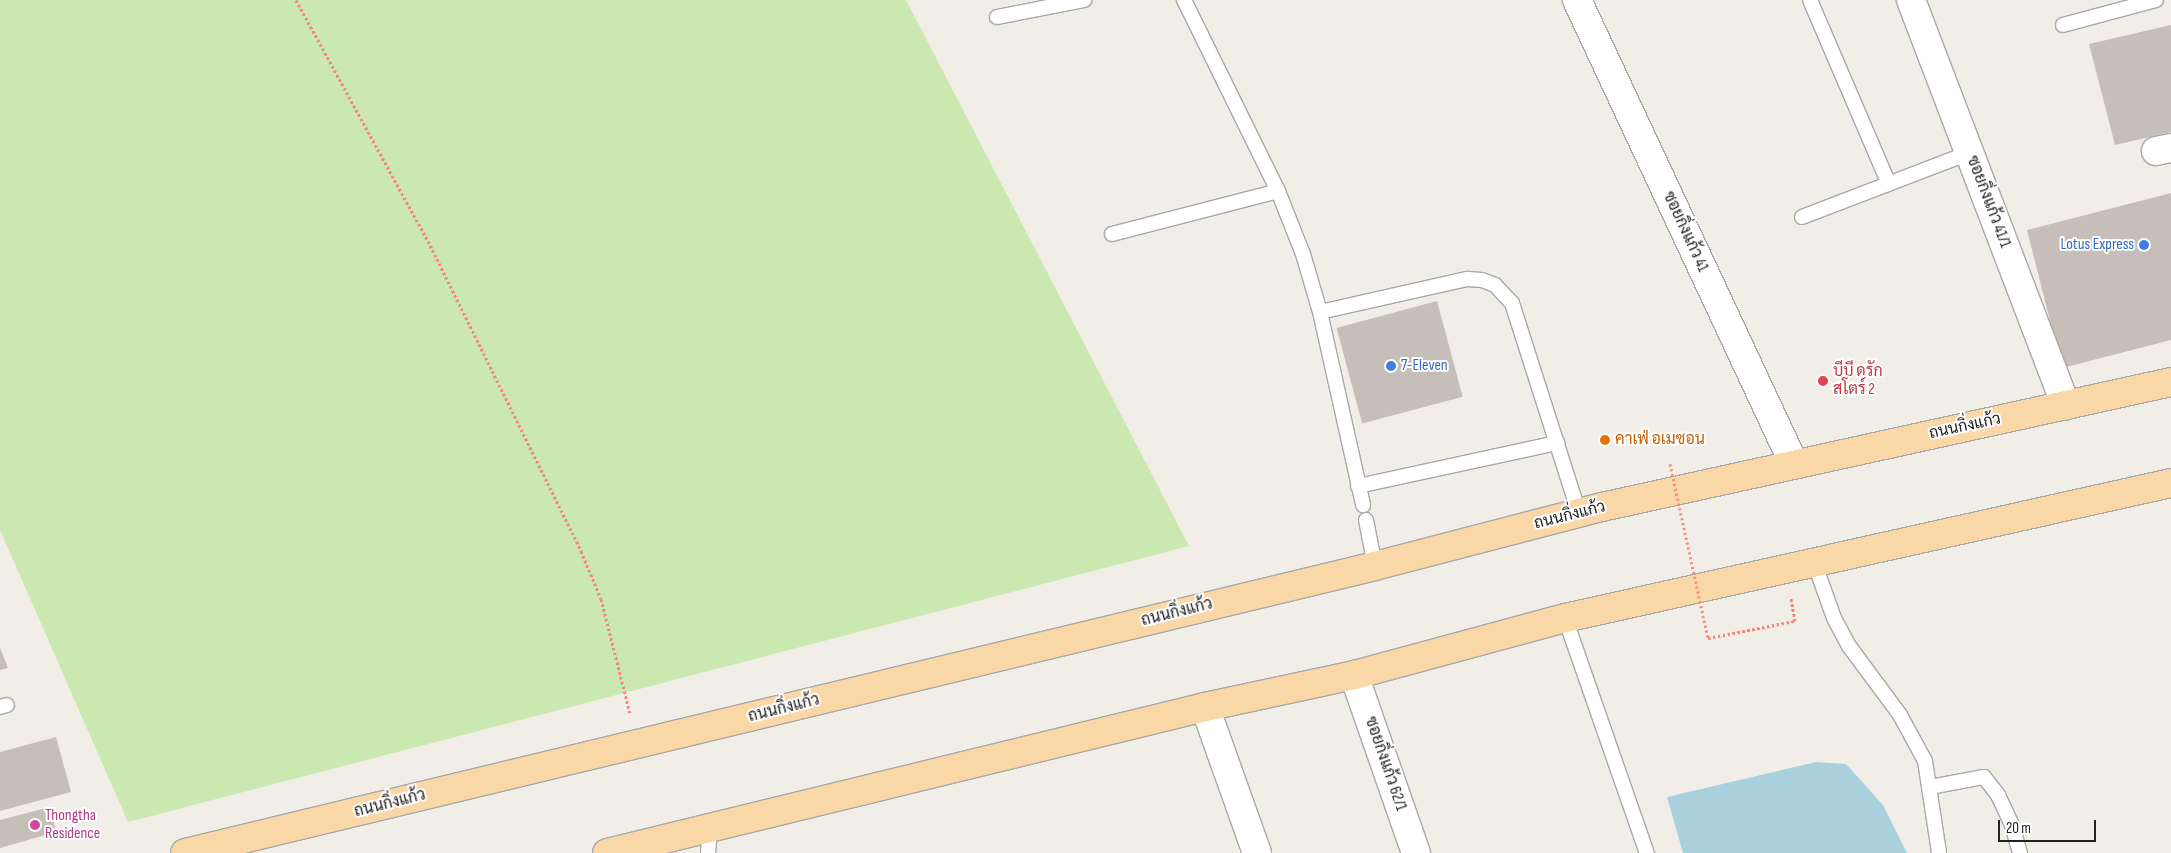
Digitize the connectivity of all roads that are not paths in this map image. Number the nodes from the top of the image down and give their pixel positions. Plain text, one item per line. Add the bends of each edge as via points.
1 (1084, 0) edge
2 (1184, 0) edge
3 (1577, 0) edge
4 (1810, 0) edge
5 (1911, 0) edge
6 (2156, 0) edge
7 (997, 17) dead end
8 (2062, 25) dead end
9 (1969, 154) junction
10 (1889, 184) junction
11 (1278, 191) junction
12 (1802, 217) dead end
13 (1112, 234) dead end
14 (1320, 312) junction
15 (2171, 382) edge
16 (2066, 405) junction
17 (1556, 443) junction
18 (1794, 464) junction
19 (2171, 483) edge
20 (1358, 486) junction
21 (1363, 504) dead end
22 (1579, 513) junction
23 (1366, 520) dead end
24 (1814, 562) junction
25 (1375, 566) junction
26 (1565, 618) junction
27 (1354, 675) junction
28 (1205, 707) junction
29 (1930, 787) junction
30 (709, 840) edge
31 (185, 853) edge
32 (607, 853) edge
33 (1257, 853) edge
34 (1416, 853) edge
35 (1648, 853) edge
36 (1939, 853) edge
37 (2020, 853) edge

1 - 7 lane
2 - 11 lane
3 - 18 street, ซอยกิ่งแก้ว 41
4 - 10 lane
5 - 9 street, ซอยกิ่งแก้ว 41/1
6 - 8 lane
9 - 10 lane
9 - 16 street, ซอยกิ่งแก้ว 41/1
10 - 12 lane
11 - 13 lane
11 - 14 lane via 1303,254
14 - 17 lane via 1466,279 1495,285 1512,303
14 - 20 lane
15 - 16 main road, ถนนกิ่งแก้ว
16 - 18 main road, ถนนกิ่งแก้ว
17 - 20 lane
17 - 22 lane
18 - 22 main road, ถนนกิ่งแก้ว
19 - 24 main road
20 - 21 lane
22 - 25 main road, ถนนกิ่งแก้ว
23 - 25 lane
24 - 26 main road
24 - 29 lane via 1834,618 1849,646 1900,715 1925,761
25 - 31 main road, ถนนกิ่งแก้ว
26 - 27 main road
26 - 35 lane
27 - 28 main road
27 - 34 street, ซอยกิ่งแก้ว 62/1
28 - 30 main road
28 - 33 street
29 - 36 lane
29 - 37 lane via 1984,777 1998,794
30 - 32 main road

